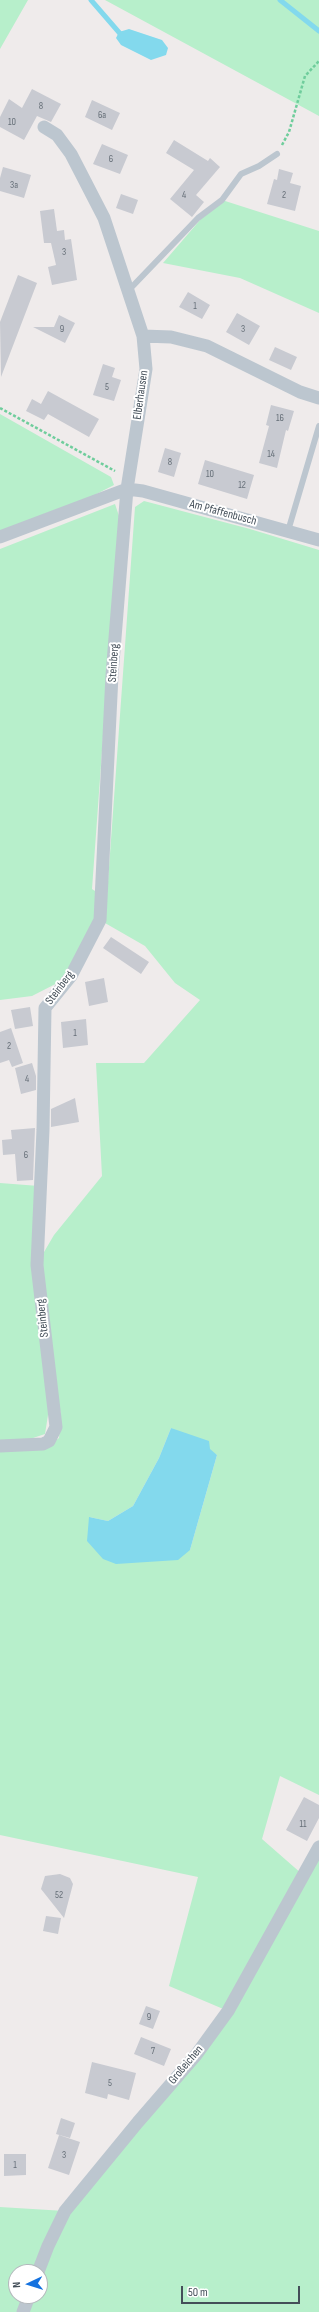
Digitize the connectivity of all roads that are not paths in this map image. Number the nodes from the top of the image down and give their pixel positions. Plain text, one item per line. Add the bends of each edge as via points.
1 (44, 127) dead end
2 (277, 154) road end
3 (128, 290) junction
4 (143, 336) junction
5 (319, 398) edge
6 (319, 426) edge
7 (127, 489) junction
8 (288, 531) junction
9 (0, 537) edge
10 (319, 540) edge
11 (0, 1446) edge
12 (319, 1847) edge
13 (42, 2264) edge

1 - 3 street, Elberhausen via 57,135 87,182 104,218
2 - 3 lane via 241,174 222,200 198,218
3 - 4 street, Elberhausen
4 - 5 street via 171,337 207,346 274,380
4 - 7 street, Elberhausen via 146,369
6 - 8 lane
7 - 8 street, Am Pfaffenbusch via 143,491
7 - 9 street
7 - 11 street, Steinberg via 112,675 100,920 71,976 46,1008 37,1265 56,1427 49,1441 43,1444
8 - 10 street, Am Pfaffenbusch
12 - 13 street, Großeichen via 228,2011 196,2055 65,2211

